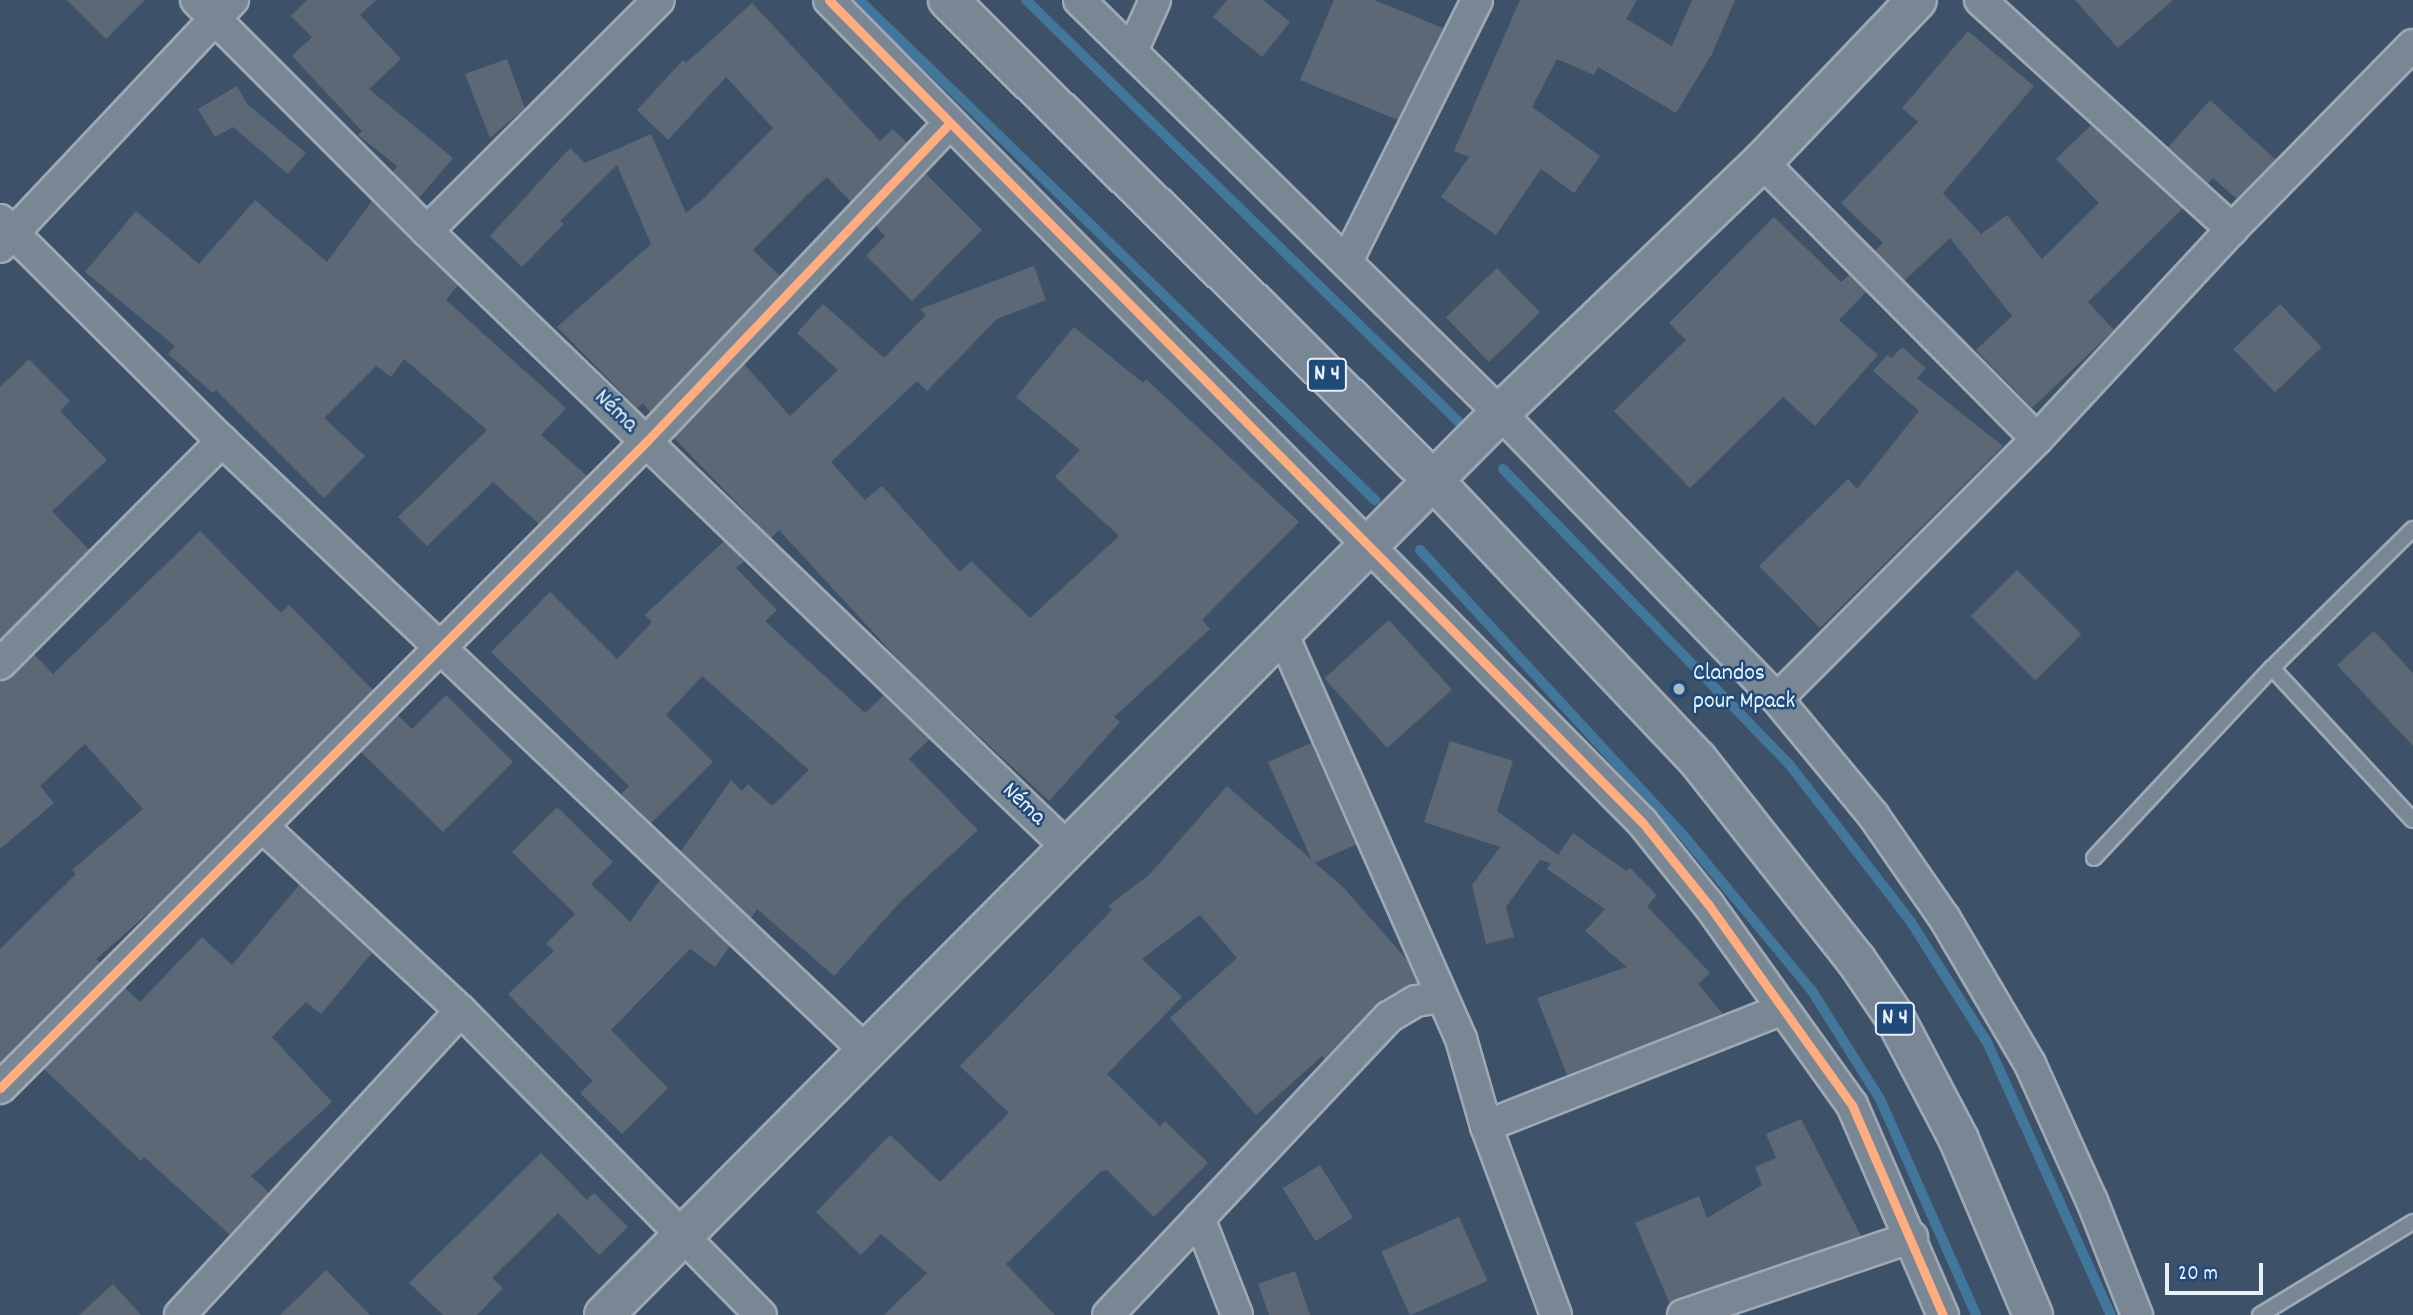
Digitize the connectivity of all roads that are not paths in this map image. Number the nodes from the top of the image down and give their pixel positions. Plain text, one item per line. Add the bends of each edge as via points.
1 (659, 0) edge
2 (830, 0) edge
3 (948, 0) edge
4 (1079, 0) edge
5 (1155, 0) edge
6 (1476, 0) edge
7 (1917, 0) edge
8 (1980, 0) edge
9 (214, 6) edge
10 (2413, 45) edge
11 (1132, 51) junction
12 (949, 124) junction
13 (1762, 162) junction
14 (2232, 229) junction
15 (427, 231) junction
16 (5, 234) edge
17 (1348, 259) junction
18 (1500, 413) junction
19 (2037, 439) junction
20 (222, 441) junction
21 (646, 442) junction
22 (1433, 480) junction
23 (2413, 529) edge
24 (1368, 547) junction
25 (1282, 633) junction
26 (441, 644) junction
27 (0, 664) edge
28 (2272, 668) junction
29 (1777, 699) junction
30 (2413, 820) edge
31 (263, 827) junction
32 (1068, 848) junction
33 (2094, 858) dead end
34 (1440, 997) junction
35 (1783, 1009) junction
36 (461, 1011) junction
37 (866, 1051) junction
38 (0, 1088) edge
39 (1486, 1126) junction
40 (1199, 1218) junction
41 (2413, 1222) edge
42 (682, 1236) junction
43 (1912, 1237) junction
44 (180, 1315) edge
45 (604, 1315) edge
46 (761, 1315) edge
47 (1108, 1315) edge
48 (1237, 1315) edge
49 (1556, 1315) edge
50 (1682, 1315) edge
51 (1943, 1315) edge
52 (2033, 1315) edge
53 (2137, 1315) edge
54 (2260, 1315) edge

1 - 15 street
2 - 12 street
3 - 22 main road, N 4
4 - 11 street
5 - 11 street
6 - 17 street
7 - 13 main road
8 - 14 street
9 - 15 street, Néma
9 - 16 street
10 - 14 street
11 - 17 street
12 - 21 street
12 - 24 street
13 - 18 main road
13 - 19 street
14 - 19 street
15 - 21 street, Néma
16 - 20 street
17 - 18 street
18 - 22 main road
18 - 29 street
19 - 29 street
20 - 26 street
20 - 27 street
21 - 26 street
21 - 32 street, Néma
22 - 24 main road
22 - 52 main road, N 4 via 1697,759 1856,960 1894,1016 1959,1140
23 - 28 lane
24 - 25 main road
24 - 35 street via 1642,822
25 - 32 main road
25 - 34 street
26 - 31 street
26 - 37 street
28 - 30 lane
28 - 33 lane
29 - 53 street via 1873,815 1945,919 2030,1064 2092,1200
31 - 36 street
31 - 38 street
32 - 37 main road
34 - 39 street via 1461,1039
34 - 40 street via 1416,1001 1389,1017
35 - 39 street
35 - 43 street via 1852,1105
36 - 42 street
36 - 44 street
37 - 42 main road
39 - 49 street
40 - 47 street
40 - 48 street
41 - 54 lane
42 - 45 main road
42 - 46 street
43 - 50 street
43 - 51 street

